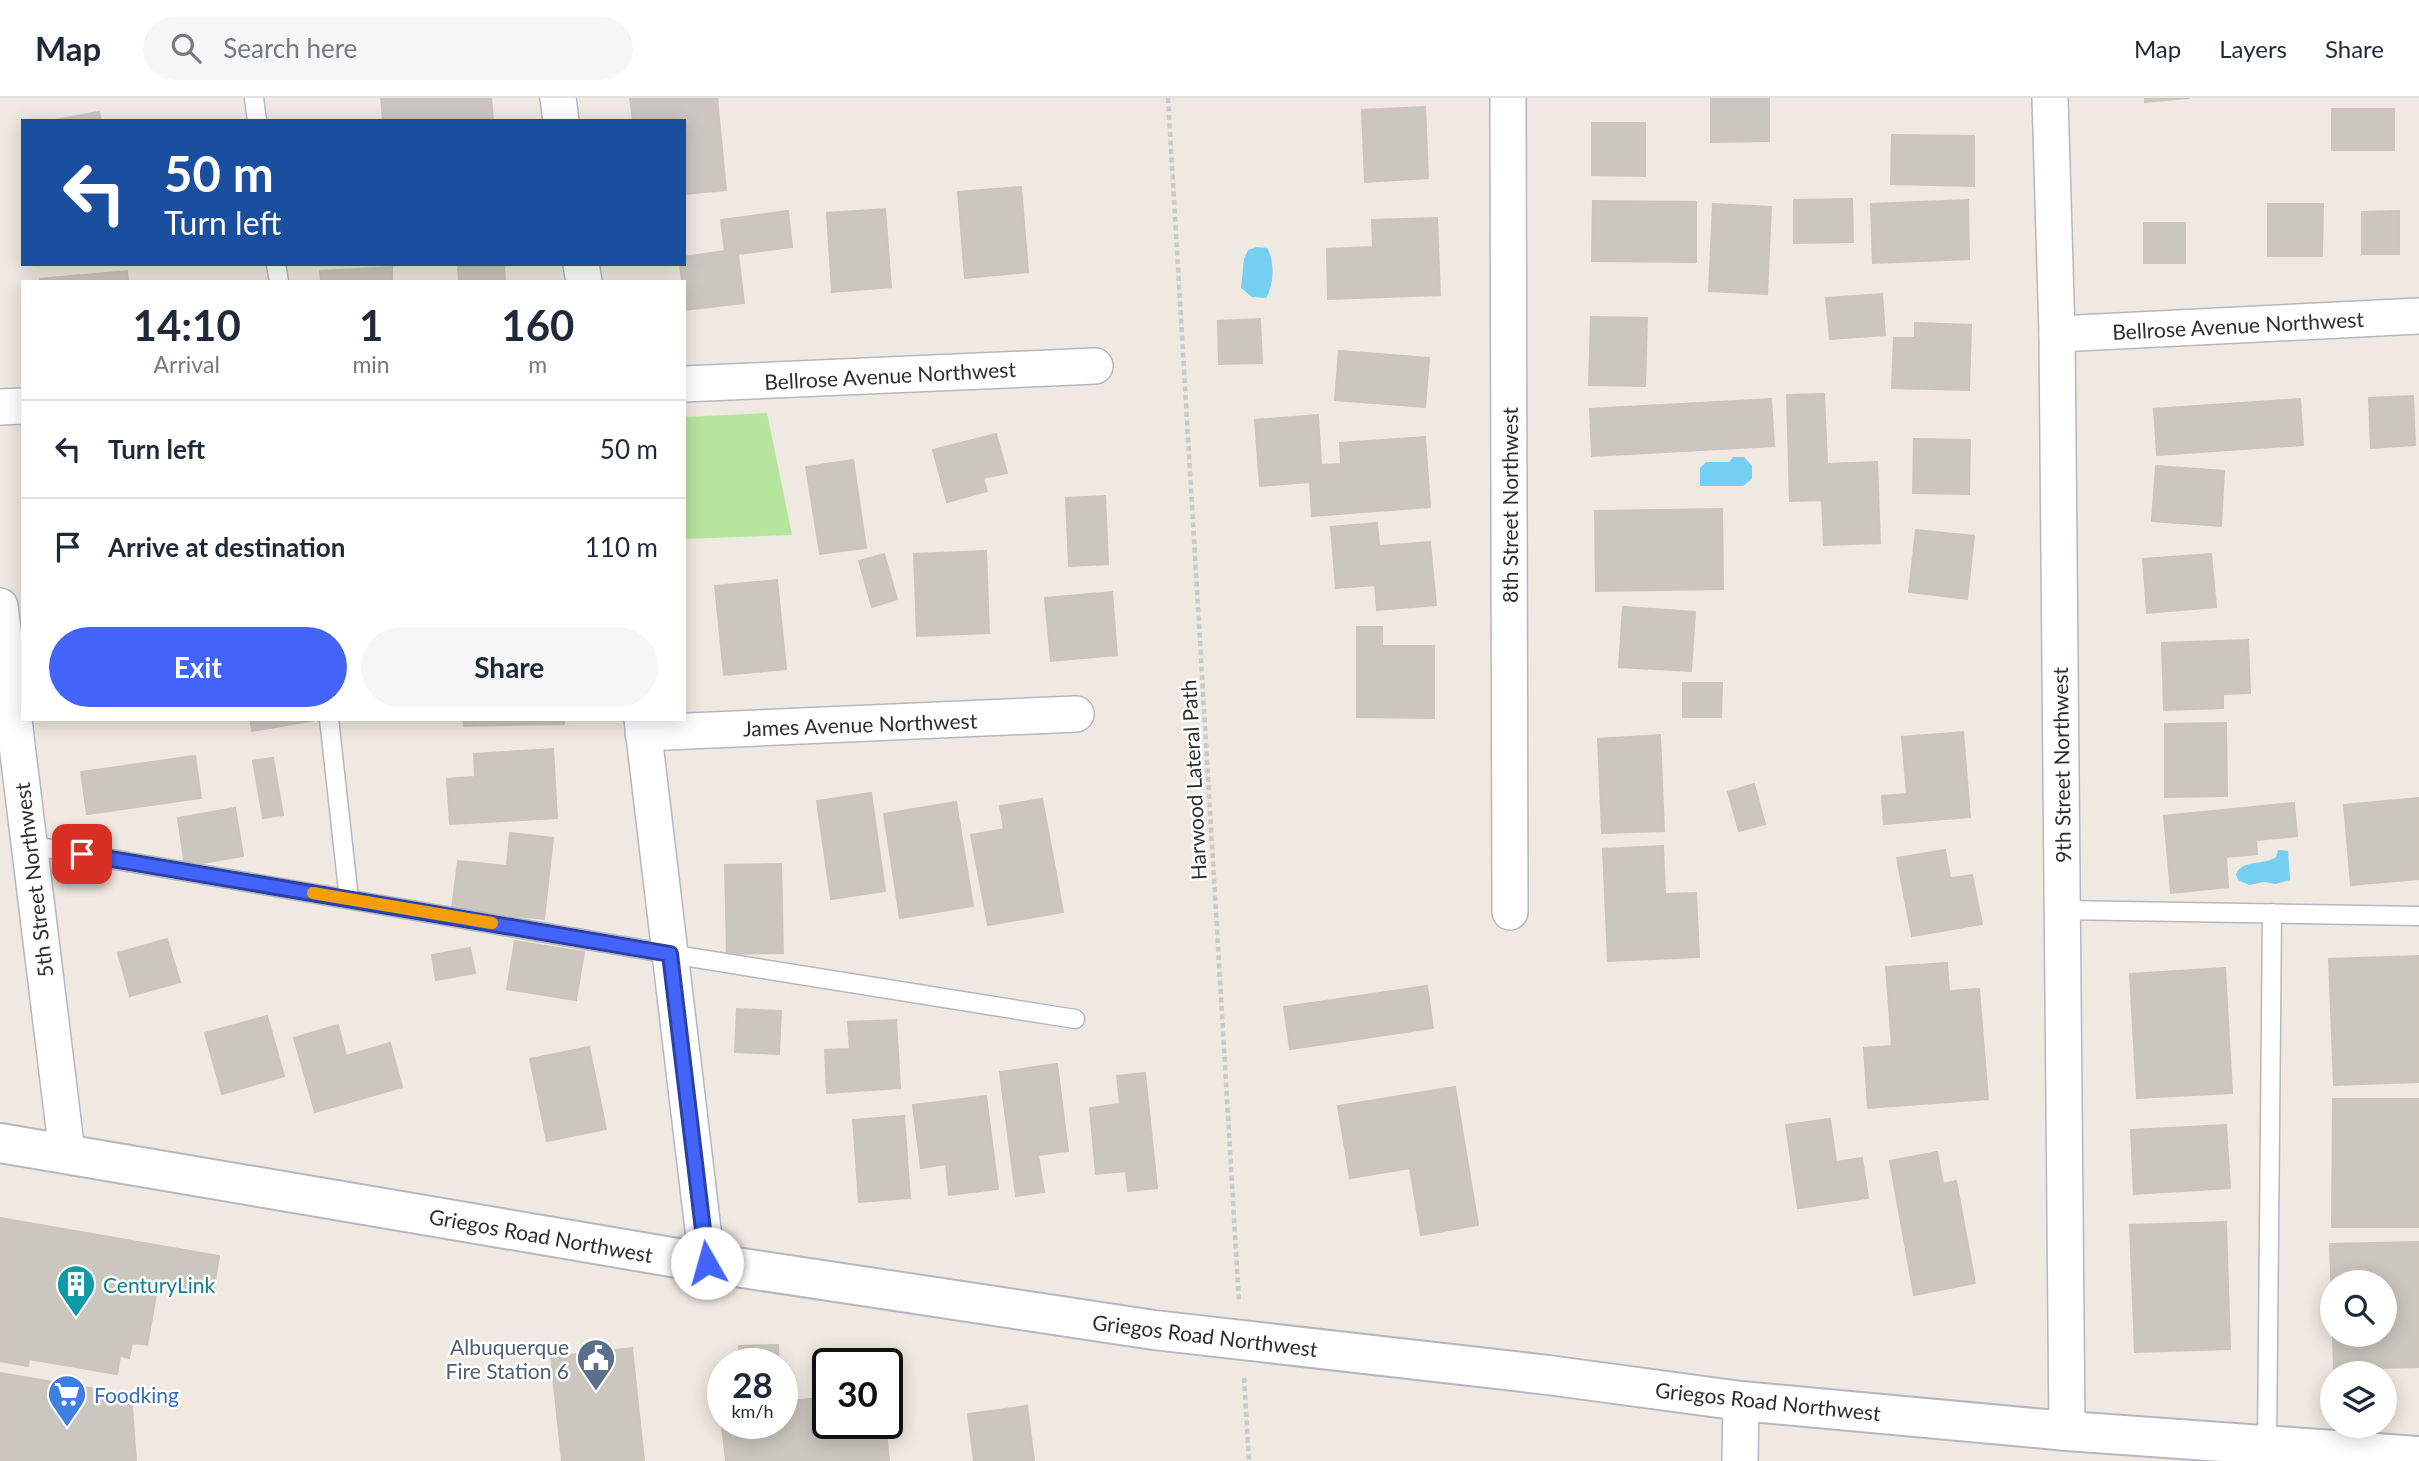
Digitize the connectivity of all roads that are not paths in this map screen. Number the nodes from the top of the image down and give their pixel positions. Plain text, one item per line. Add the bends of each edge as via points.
1 (254, 98) edge
2 (558, 98) edge
3 (1508, 98) edge
4 (2050, 98) edge
5 (257, 119) edge
6 (561, 119) edge
7 (2419, 316) edge
8 (2057, 334) junction
9 (1095, 366) dead end
10 (686, 384) edge
11 (21, 406) edge
12 (0, 407) edge
13 (0, 606) edge
14 (1076, 714) dead end
15 (330, 721) edge
16 (642, 726) edge
17 (28, 845) junction
18 (349, 899) junction
19 (2063, 910) junction
20 (1510, 912) dead end
21 (2273, 913) junction
22 (2419, 916) edge
23 (670, 954) junction
24 (1075, 1019) dead end
25 (0, 1143) edge
26 (66, 1153) junction
27 (707, 1263) junction
28 (1741, 1401) junction
29 (2067, 1431) junction
30 (2267, 1446) junction
31 (2419, 1456) edge
32 (1740, 1461) edge

1 - 5 lane
2 - 6 street
3 - 20 street, 8th Street Northwest
4 - 8 street, 9th Street Northwest
7 - 8 street, Bellrose Avenue Northwest
8 - 19 street, 9th Street Northwest
9 - 10 street, Bellrose Avenue Northwest
11 - 12 street
13 - 17 street, 5th Street Northwest
14 - 16 street, James Avenue Northwest
15 - 18 lane
16 - 23 street
17 - 18 lane
17 - 26 street, 5th Street Northwest
18 - 23 lane
19 - 21 lane
19 - 29 street, 9th Street Northwest
21 - 22 lane
21 - 30 lane
23 - 24 lane
23 - 27 street
25 - 26 main road, Griegos Road Northwest
26 - 27 main road, Griegos Road Northwest
27 - 28 main road, Griegos Road Northwest via 1154,1330
28 - 29 main road, Griegos Road Northwest
28 - 32 street
29 - 30 main road, Griegos Road Northwest
30 - 31 main road, Griegos Road Northwest

